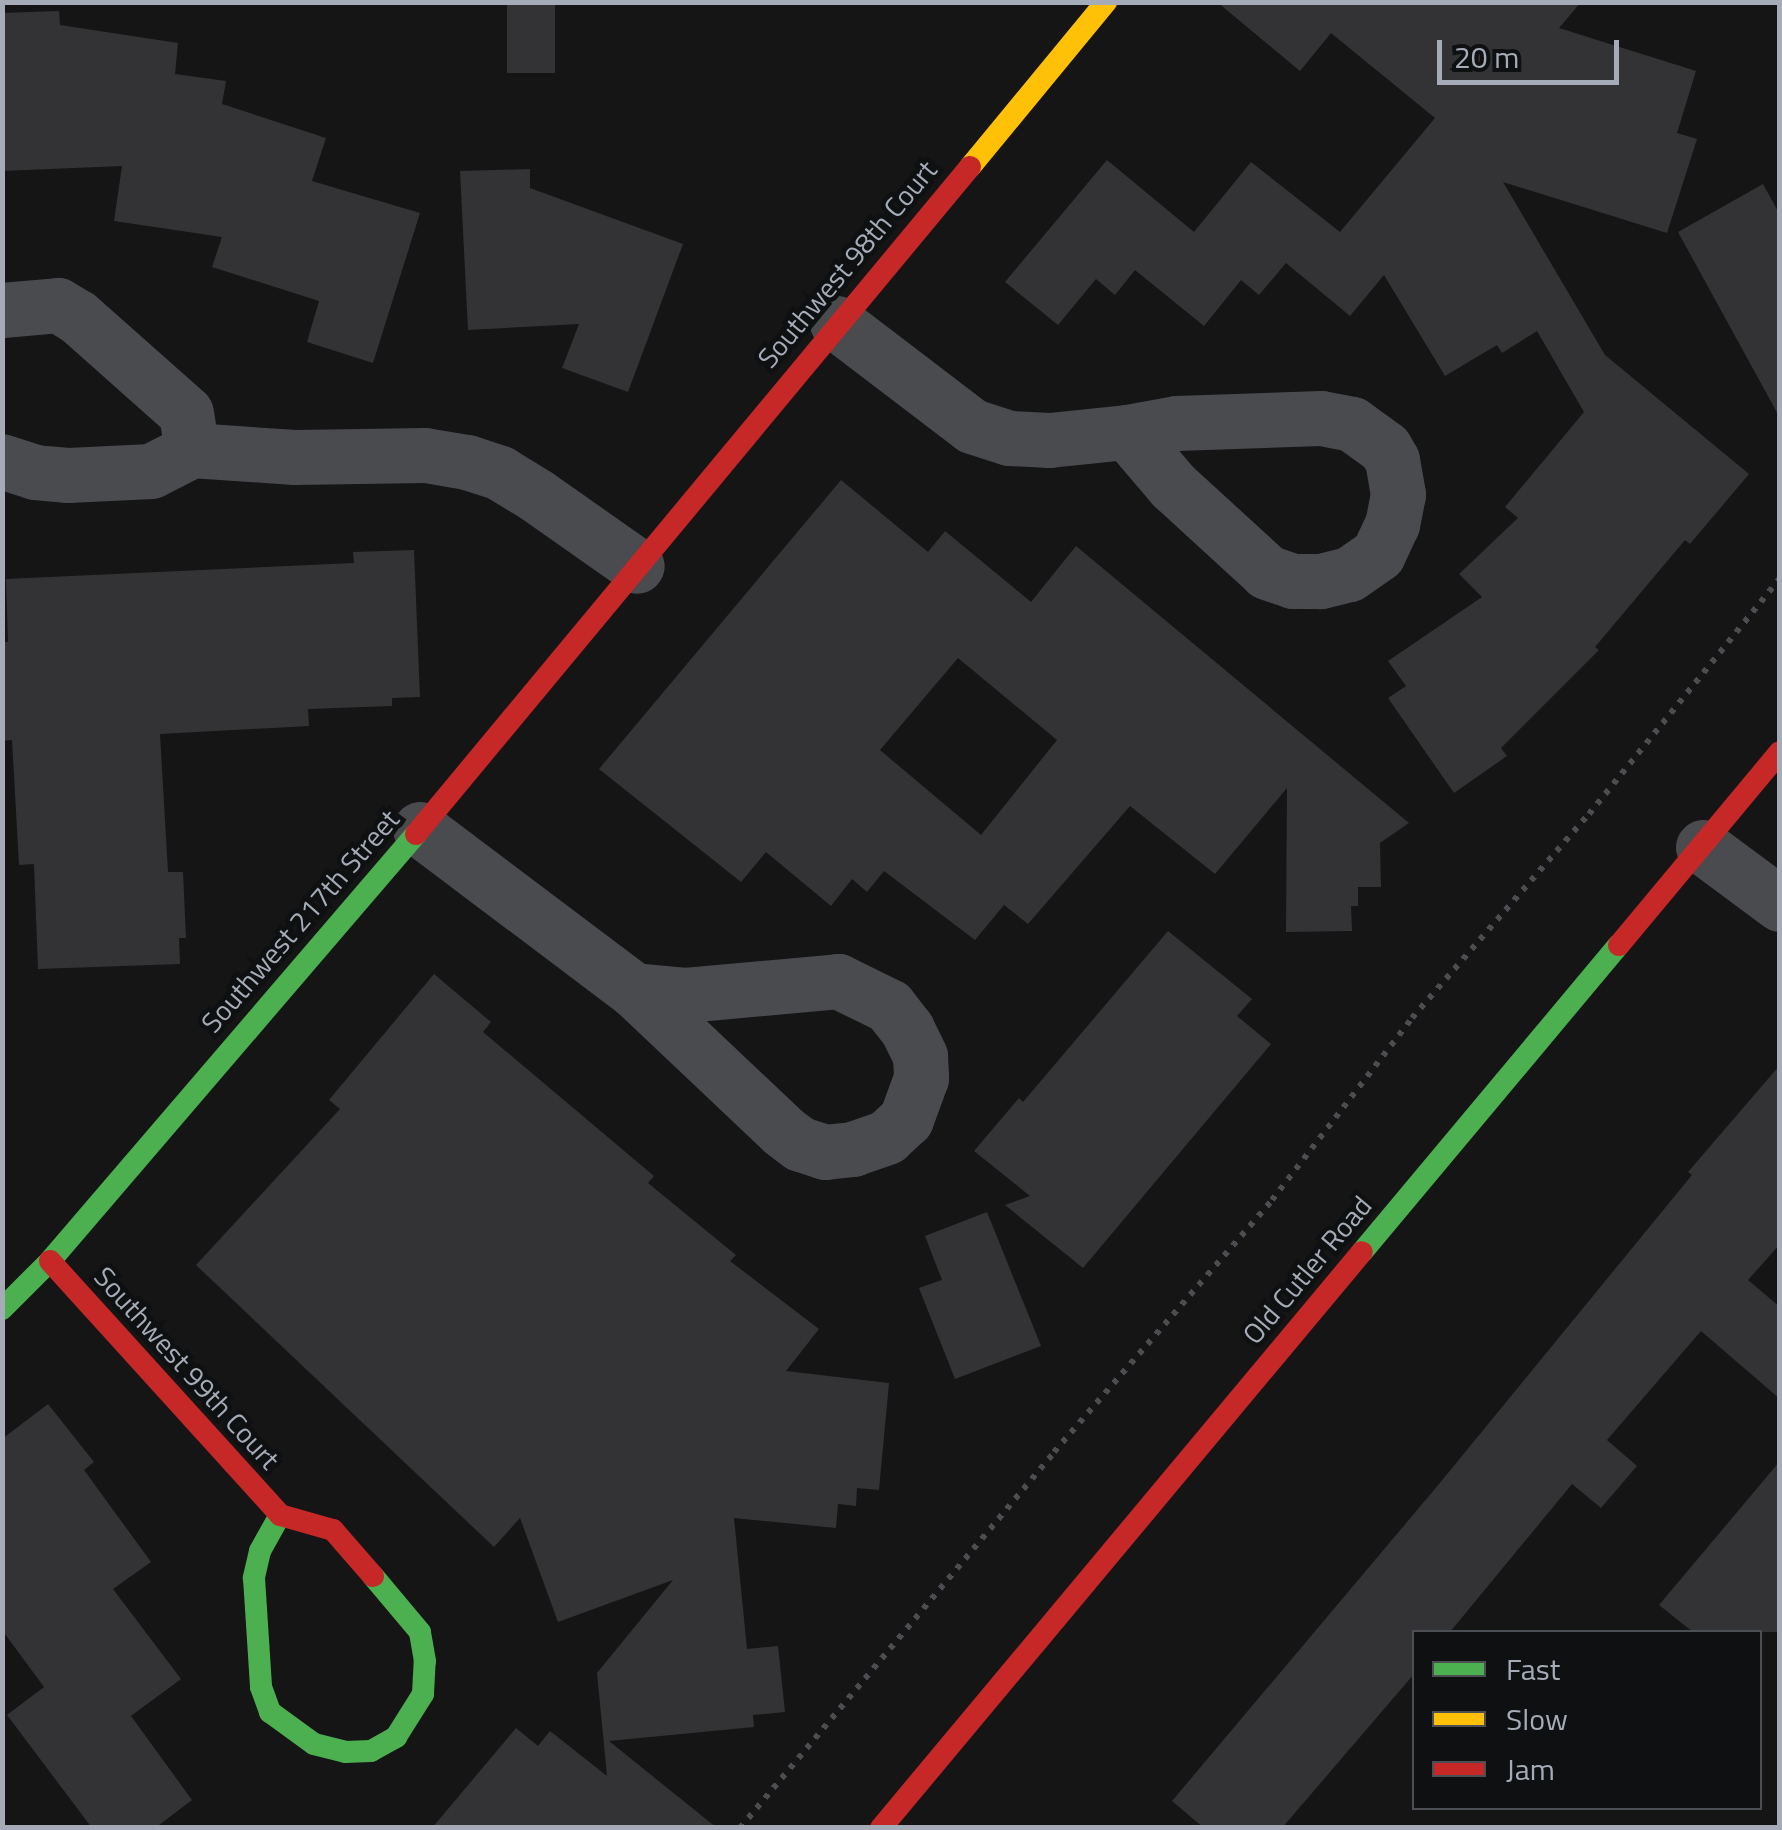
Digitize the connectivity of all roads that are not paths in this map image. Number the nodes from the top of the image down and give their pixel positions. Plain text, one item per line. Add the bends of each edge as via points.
1 (1106, 2) edge
2 (2, 310) edge
3 (837, 324) junction
4 (1128, 432) junction
5 (192, 450) junction
6 (2, 461) edge
7 (637, 566) junction
8 (1780, 752) edge
9 (420, 829) junction
10 (1703, 847) junction
11 (1780, 904) edge
12 (634, 990) junction
13 (50, 1262) junction
14 (2, 1310) edge
15 (280, 1514) junction
16 (881, 1828) edge

1 - 3 street, Southwest 98th Court
2 - 5 street via 58,305 78,316 186,414
3 - 4 street via 972,426 1009,438 1049,440
3 - 7 street, Southwest 98th Court
4 - 4 street via 1303,418 1352,424 1374,436 1392,460 1398,494 1392,524 1378,554 1349,574 1320,582 1268,572 1173,486
5 - 6 street via 151,471 68,476
5 - 7 street via 295,458 425,455 467,462 536,494
7 - 9 street, Southwest 217th Street
8 - 10 street, Old Cutler Road
9 - 12 street
9 - 13 street, Southwest 217th Street
10 - 11 street
10 - 16 street, Old Cutler Road
12 - 12 street via 685,994 838,982 865,991 898,1018 920,1056 914,1102 887,1137 825,1152 800,1144
13 - 14 street, Southwest 217th Street
13 - 15 street, Southwest 99th Court
15 - 15 street via 333,1530 420,1632 426,1661 422,1694 396,1737 371,1752 314,1744 270,1712 261,1687 254,1578

